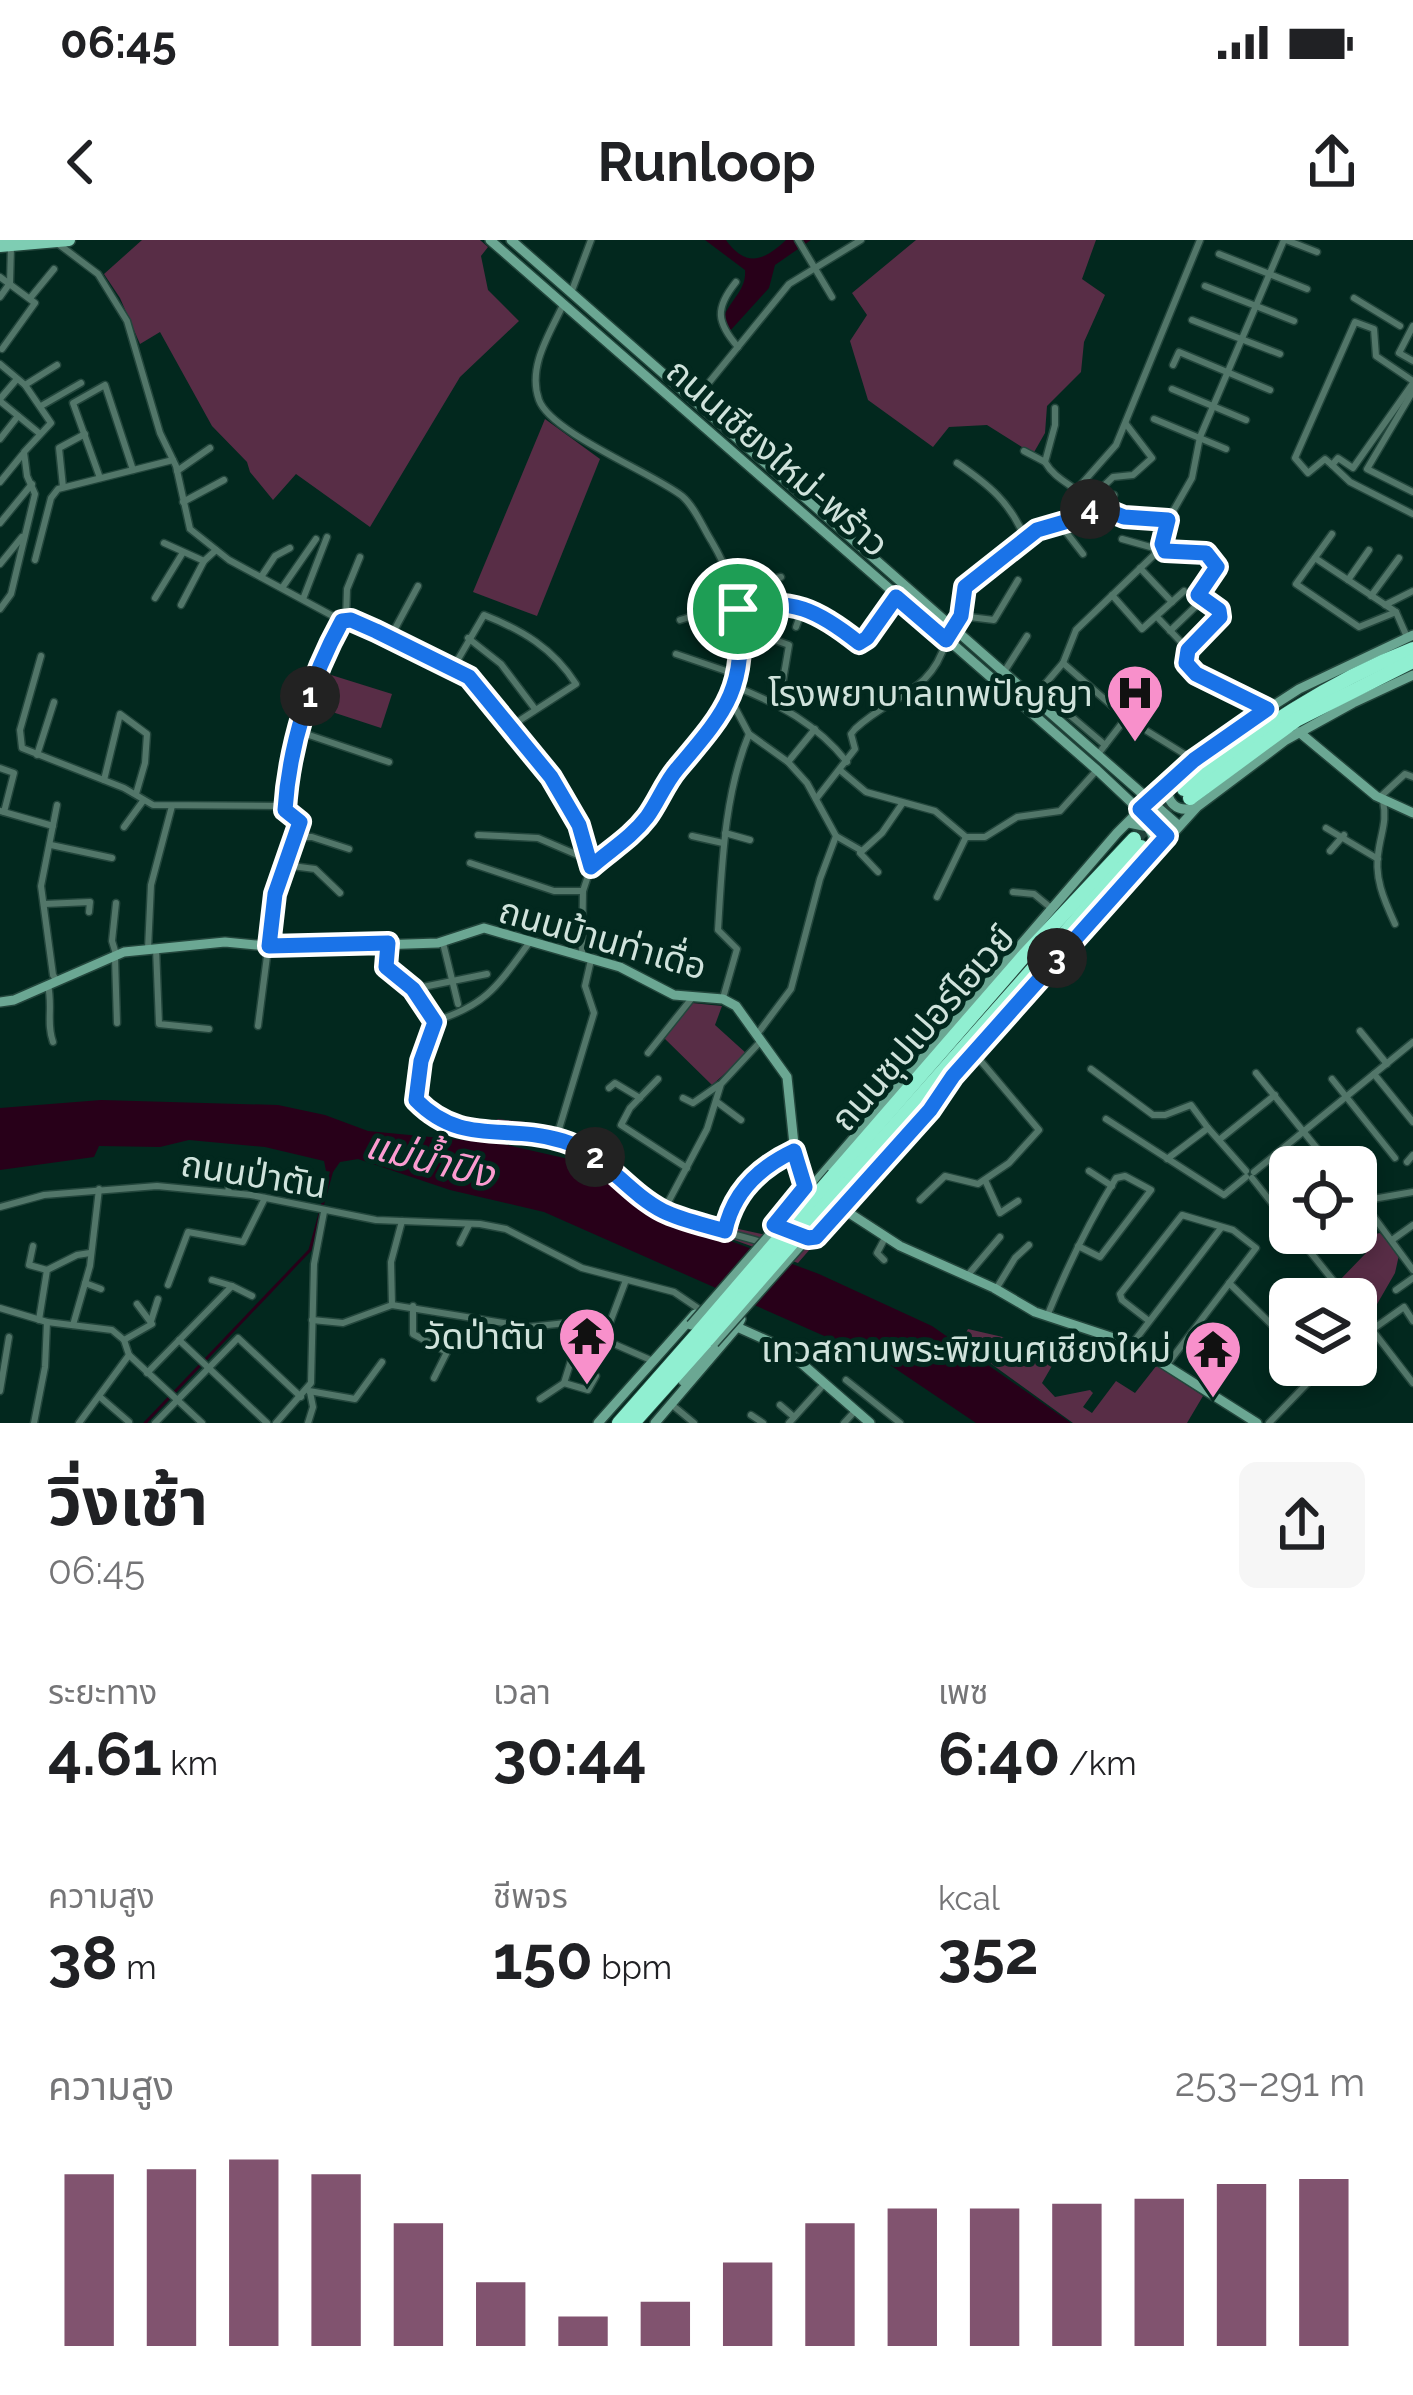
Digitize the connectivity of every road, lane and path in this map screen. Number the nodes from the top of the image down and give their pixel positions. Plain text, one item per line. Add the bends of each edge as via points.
1 (490, 240) edge
2 (511, 240) edge
3 (591, 240) edge
4 (861, 240) edge
5 (1200, 240) edge
6 (1285, 240) edge
7 (63, 241) edge
8 (801, 244) edge
9 (5, 246) edge
10 (1317, 252) dead end
11 (1219, 254) dead end
12 (814, 267) junction
13 (54, 269) dead end
14 (1270, 273) junction
15 (0, 278) edge
16 (736, 282) dead end
17 (10, 283) junction
18 (1205, 286) dead end
19 (1307, 289) dead end
20 (571, 293) junction
21 (0, 297) edge
22 (31, 297) junction
23 (832, 297) dead end
24 (1354, 298) dead end
25 (563, 305) junction
26 (1256, 305) junction
27 (1192, 320) dead end
28 (1294, 321) dead end
29 (1393, 322) dead end
30 (1413, 326) edge
31 (1242, 339) junction
32 (738, 346) junction
33 (2, 349) edge
34 (1280, 354) dead end
35 (1413, 361) edge
36 (0, 364) edge
37 (57, 365) dead end
38 (1173, 365) dead end
39 (1228, 373) junction
40 (17, 379) junction
41 (81, 383) dead end
42 (1413, 385) edge
43 (26, 386) junction
44 (1172, 389) dead end
45 (1270, 390) dead end
46 (0, 400) edge
47 (694, 401) junction
48 (40, 406) junction
49 (1213, 406) junction
50 (1055, 409) dead end
51 (18, 416) junction
52 (1154, 419) dead end
53 (1246, 419) dead end
54 (1126, 424) junction
55 (39, 434) junction
56 (85, 434) junction
57 (1200, 437) junction
58 (0, 439) edge
59 (210, 448) dead end
60 (1226, 448) dead end
61 (1024, 451) dead end
62 (24, 452) junction
63 (1045, 458) junction
64 (173, 460) junction
65 (957, 463) dead end
66 (1332, 465) junction
67 (133, 470) junction
68 (177, 471) junction
69 (1379, 475) junction
70 (100, 478) junction
71 (224, 480) dead end
72 (0, 482) edge
73 (32, 484) junction
74 (63, 488) junction
75 (1078, 488) junction
76 (1370, 492) junction
77 (1413, 492) edge
78 (1114, 495) dead end
79 (183, 502) junction
80 (1090, 503) junction
81 (1102, 508) junction
82 (1413, 517) edge
83 (1168, 520) junction
84 (0, 523) edge
85 (1059, 523) junction
86 (1332, 534) dead end
87 (25, 535) junction
88 (327, 537) dead end
89 (1025, 538) junction
90 (316, 539) dead end
91 (1122, 539) dead end
92 (164, 543) dead end
93 (290, 548) dead end
94 (216, 550) junction
95 (1369, 550) dead end
96 (182, 554) junction
97 (1083, 554) dead end
98 (360, 557) dead end
99 (1315, 558) junction
100 (1399, 558) dead end
101 (35, 560) dead end
102 (204, 561) junction
103 (0, 564) edge
104 (1140, 568) junction
105 (261, 577) junction
106 (781, 577) dead end
107 (1018, 580) dead end
108 (1348, 580) junction
109 (418, 586) dead end
110 (282, 588) junction
111 (734, 588) junction
112 (1413, 590) edge
113 (1184, 591) dead end
114 (720, 596) dead end
115 (1112, 596) junction
116 (1371, 596) junction
117 (896, 597) junction
118 (155, 598) dead end
119 (303, 599) junction
120 (1172, 602) junction
121 (181, 605) dead end
122 (1385, 605) junction
123 (737, 606) junction
124 (1196, 606) dead end
125 (798, 608) junction
126 (0, 609) edge
127 (1396, 612) junction
128 (961, 616) junction
129 (1156, 616) junction
130 (344, 620) junction
131 (680, 620) dead end
132 (740, 627) junction
133 (796, 627) dead end
134 (955, 630) junction
135 (1170, 632) junction
136 (1027, 636) dead end
137 (390, 638) junction
138 (468, 638) junction
139 (946, 640) junction
140 (1180, 641) dead end
141 (1411, 641) edge
142 (676, 654) dead end
143 (41, 656) dead end
144 (1413, 661) edge
145 (1063, 663) junction
146 (452, 668) junction
147 (1004, 672) junction
148 (737, 674) junction
149 (1413, 675) edge
150 (734, 686) junction
151 (1037, 694) junction
152 (731, 700) junction
153 (54, 702) dead end
154 (779, 704) junction
155 (1267, 709) junction
156 (536, 710) junction
157 (1126, 718) junction
158 (511, 726) junction
159 (815, 728) junction
160 (300, 732) junction
161 (1299, 732) junction
162 (749, 734) junction
163 (1102, 749) junction
164 (37, 755) junction
165 (1194, 760) junction
166 (389, 762) dead end
167 (788, 762) junction
168 (848, 762) junction
169 (0, 768) edge
170 (1097, 770) junction
171 (841, 771) junction
172 (1413, 777) edge
173 (1129, 779) junction
174 (104, 782) junction
175 (1116, 788) junction
176 (1184, 790) junction
177 (3, 795) edge
178 (140, 797) junction
179 (816, 799) junction
180 (1150, 799) junction
181 (1381, 799) junction
182 (903, 803) junction
183 (57, 805) dead end
184 (172, 806) junction
185 (285, 806) junction
186 (1140, 809) junction
187 (2, 812) edge
188 (1413, 814) edge
189 (1178, 825) junction
190 (53, 826) junction
191 (124, 827) dead end
192 (1326, 828) dead end
193 (1120, 830) junction
194 (725, 833) junction
195 (478, 835) dead end
196 (692, 836) dead end
197 (836, 836) junction
198 (1167, 836) junction
199 (1344, 836) junction
200 (296, 837) junction
201 (966, 837) junction
202 (749, 839) dead end
203 (723, 843) junction
204 (51, 845) junction
205 (1142, 846) junction
206 (349, 849) dead end
207 (858, 851) junction
208 (1330, 851) dead end
209 (112, 858) dead end
210 (1378, 859) junction
211 (470, 863) dead end
212 (589, 863) junction
213 (284, 865) junction
214 (878, 872) dead end
215 (583, 891) junction
216 (1013, 892) dead end
217 (340, 893) dead end
218 (937, 897) dead end
219 (116, 903) dead end
220 (42, 905) junction
221 (1052, 908) junction
222 (89, 912) dead end
223 (1395, 924) dead end
224 (388, 943) junction
225 (442, 943) junction
226 (529, 943) junction
227 (269, 946) junction
228 (152, 948) junction
229 (115, 954) junction
230 (587, 958) junction
231 (487, 974) dead end
232 (452, 982) junction
233 (52, 983) junction
234 (413, 989) junction
235 (692, 998) junction
236 (723, 999) junction
237 (0, 1002) edge
238 (458, 1004) dead end
239 (435, 1022) junction
240 (117, 1023) dead end
241 (258, 1026) dead end
242 (208, 1028) dead end
243 (1360, 1030) dead end
244 (760, 1036) junction
245 (53, 1042) dead end
246 (1413, 1042) edge
247 (931, 1046) junction
248 (648, 1053) dead end
249 (974, 1053) junction
250 (1387, 1064) junction
251 (1091, 1069) dead end
252 (910, 1070) junction
253 (1256, 1073) dead end
254 (1374, 1074) junction
255 (953, 1076) junction
256 (658, 1078) dead end
257 (1332, 1079) dead end
258 (721, 1084) junction
259 (608, 1088) dead end
260 (1274, 1095) junction
261 (1346, 1097) junction
262 (640, 1098) junction
263 (683, 1098) dead end
264 (932, 1099) junction
265 (718, 1102) junction
266 (895, 1103) junction
267 (1106, 1119) dead end
268 (741, 1120) dead end
269 (1413, 1123) edge
270 (895, 1125) junction
271 (1208, 1128) junction
272 (1304, 1132) junction
273 (556, 1139) junction
274 (1219, 1140) junction
275 (1315, 1146) edge
276 (794, 1151) junction
277 (1395, 1158) dead end
278 (1167, 1159) junction
279 (232, 1167) dead end
280 (687, 1168) junction
281 (1089, 1171) dead end
282 (1249, 1175) junction
283 (986, 1180) junction
284 (1114, 1182) junction
285 (808, 1186) junction
286 (99, 1189) junction
287 (228, 1192) junction
288 (840, 1192) junction
289 (1413, 1192) edge
290 (265, 1198) junction
291 (920, 1200) dead end
292 (1269, 1200) edge
293 (1018, 1201) dead end
294 (0, 1207) edge
295 (663, 1211) junction
296 (320, 1212) junction
297 (402, 1221) junction
298 (470, 1223) junction
299 (1413, 1225) edge
300 (1221, 1228) junction
301 (725, 1231) junction
302 (1000, 1237) dead end
303 (885, 1238) junction
304 (1392, 1240) junction
305 (460, 1243) dead end
306 (33, 1246) dead end
307 (1029, 1246) dead end
308 (1078, 1246) junction
309 (90, 1253) junction
310 (798, 1254) dead end
311 (1312, 1254) edge
312 (884, 1260) dead end
313 (47, 1270) junction
314 (1413, 1274) edge
315 (967, 1276) junction
316 (1331, 1278) edge
317 (212, 1280) dead end
318 (626, 1280) junction
319 (85, 1282) junction
320 (1229, 1283) junction
321 (168, 1285) dead end
322 (232, 1286) junction
323 (101, 1289) dead end
324 (996, 1289) junction
325 (1396, 1290) dead end
326 (252, 1296) dead end
327 (158, 1299) dead end
328 (137, 1304) dead end
329 (392, 1304) junction
330 (413, 1306) junction
331 (0, 1308) edge
332 (699, 1309) junction
333 (1046, 1317) junction
334 (312, 1320) junction
335 (43, 1321) junction
336 (151, 1321) junction
337 (1413, 1321) edge
338 (1149, 1322) junction
339 (1269, 1322) edge
340 (73, 1325) junction
341 (1377, 1326) edge
342 (737, 1328) junction
343 (580, 1332) junction
344 (703, 1335) junction
345 (1377, 1336) edge
346 (9, 1337) dead end
347 (124, 1340) junction
348 (179, 1340) junction
349 (603, 1341) junction
350 (1132, 1344) junction
351 (1234, 1345) dead end
352 (129, 1355) junction
353 (653, 1361) junction
354 (382, 1363) dead end
355 (1166, 1366) junction
356 (209, 1367) junction
357 (147, 1373) junction
358 (596, 1376) dead end
359 (434, 1378) dead end
360 (1, 1380) edge
361 (846, 1380) dead end
362 (564, 1383) junction
363 (825, 1383) junction
364 (1413, 1383) edge
365 (1303, 1386) edge
366 (1204, 1389) junction
367 (0, 1391) edge
368 (306, 1392) junction
369 (99, 1396) junction
370 (540, 1399) dead end
371 (177, 1400) junction
372 (671, 1404) junction
373 (780, 1405) dead end
374 (882, 1409) junction
375 (855, 1411) junction
376 (751, 1415) dead end
377 (1240, 1419) edge
378 (792, 1420) edge
379 (129, 1422) edge
380 (34, 1423) edge
381 (79, 1423) edge
382 (154, 1423) edge
383 (202, 1423) edge
384 (267, 1423) edge
385 (276, 1423) edge
386 (308, 1423) edge
387 (600, 1423) edge
388 (619, 1423) edge
389 (633, 1423) edge
390 (651, 1423) edge
391 (694, 1423) edge
392 (763, 1423) edge
393 (844, 1423) edge
394 (870, 1423) edge
395 (900, 1423) edge
396 (1257, 1423) edge
397 (1269, 1423) edge

1 - 25 main road, ถนนเชียงใหม่-พร้าว
2 - 20 main road, ถนนเชียงใหม่-พร้าว
3 - 20 street
4 - 12 street
5 - 54 street
6 - 10 street
6 - 14 street
7 - 9 main road
7 - 64 street via 98,274 128,321
8 - 12 street
9 - 17 street
11 - 14 street
12 - 23 street
12 - 32 street via 771,302
13 - 22 street
14 - 19 street
14 - 26 street
15 - 17 street
16 - 32 street via 719,314
17 - 21 street
17 - 22 street
18 - 26 street
20 - 25 main road
20 - 47 main road, ถนนเชียงใหม่-พร้าว
22 - 33 street via 35,303
24 - 29 street
25 - 111 street via 539,359 540,405 685,499
25 - 117 main road, ถนนเชียงใหม่-พร้าว
26 - 28 street
26 - 31 street
27 - 31 street
30 - 35 street via 1399,353
31 - 34 street
31 - 39 street
32 - 47 street
36 - 40 street
37 - 43 street
38 - 39 street via 1179,352
39 - 45 street
39 - 49 street
40 - 43 street
40 - 46 street
41 - 48 street
42 - 66 street via 1353,468 1338,458
42 - 66 street via 1376,356 1374,329 1355,322 1295,458 1308,472 1325,459
42 - 69 street via 1367,470
43 - 48 street
44 - 49 street
46 - 51 street
47 - 134 main road, ถนนเชียงใหม่-พร้าว
48 - 55 street via 52,423
49 - 53 street
49 - 57 street
50 - 63 street
51 - 55 street
51 - 58 street
52 - 57 street
54 - 75 street
54 - 80 street via 1152,458 1132,475 1113,477
55 - 62 street
56 - 67 street via 74,403 105,386
56 - 70 street
56 - 74 street via 59,448
57 - 60 street
57 - 83 street
59 - 68 street
61 - 63 street
62 - 72 street
62 - 73 street
63 - 75 street
64 - 67 street
64 - 68 street
65 - 89 street via 1001,495
66 - 76 street
67 - 70 street
68 - 79 street
69 - 76 street
69 - 77 street
70 - 74 street
71 - 79 street
73 - 84 street
73 - 87 street
74 - 101 street via 51,498
75 - 80 street
76 - 82 street
78 - 81 street
79 - 94 street via 190,529
80 - 81 street
80 - 85 street
81 - 83 street
83 - 155 street via 1165,551 1201,551 1217,567 1198,595 1220,617 1188,650 1186,663
85 - 89 street
85 - 97 street
86 - 99 street
87 - 103 street
87 - 126 street
88 - 119 street
89 - 128 street via 965,587
90 - 110 street
91 - 104 street via 1155,549
92 - 96 street
93 - 105 street
94 - 102 street
94 - 105 street
95 - 108 street
96 - 102 street
96 - 118 street
98 - 130 street
99 - 108 street
99 - 127 street via 1296,584 1359,627
100 - 116 street
102 - 121 street
104 - 115 street
104 - 120 street
105 - 110 street
106 - 111 street
107 - 128 street via 994,620
108 - 116 street
109 - 137 street
110 - 119 street
111 - 114 street
111 - 123 street
112 - 122 street
113 - 120 street
115 - 129 street via 1142,629
115 - 145 street via 1076,630
116 - 122 street
117 - 125 street via 862,642
117 - 139 main road, ถนนเชียงใหม่-พร้าว
119 - 130 street
120 - 129 street
122 - 127 street
123 - 125 street
123 - 131 street
123 - 132 street
124 - 135 street
125 - 133 street
127 - 141 street
128 - 134 street
129 - 135 street
130 - 137 street
130 - 160 street
132 - 148 street
132 - 154 street via 789,645
134 - 139 main road
134 - 147 main road, ถนนเชียงใหม่-พร้าว
135 - 140 street
136 - 147 street
137 - 146 street
138 - 146 street
138 - 156 street via 501,664
138 - 156 street via 484,615 546,648 576,684
139 - 168 street via 928,679 855,729
139 - 170 main road, ถนนเชียงใหม่-พร้าว
141 - 155 main road via 1337,668
141 - 176 highway via 1257,731
142 - 148 street
143 - 164 street via 19,742
144 - 176 highway via 1296,720
145 - 151 street
145 - 157 street
146 - 158 street
147 - 151 main road, ถนนเชียงใหม่-พร้าว
148 - 150 street
149 - 161 main road
150 - 152 street
150 - 154 street
151 - 163 main road, ถนนเชียงใหม่-พร้าว
152 - 162 street
152 - 212 street via 648,816 618,848
153 - 164 street
154 - 159 street
155 - 165 main road
156 - 158 street
157 - 163 street
157 - 165 street
158 - 212 street via 566,800
159 - 167 street
159 - 168 street
160 - 166 street
160 - 185 street
161 - 176 main road
161 - 181 main road
162 - 167 street
162 - 194 street
163 - 173 main road, ถนนเชียงใหม่-พร้าว
164 - 174 street
165 - 176 main road
167 - 179 street
168 - 171 street
169 - 177 street via 14,773
170 - 175 main road, ถนนเชียงใหม่-พร้าว
170 - 201 street via 1060,812
171 - 179 street
171 - 182 street via 866,792
172 - 181 street via 1405,774
173 - 176 main road
173 - 180 main road, ถนนเชียงใหม่-พร้าว
174 - 178 street
174 - 178 street via 120,714 147,734
175 - 186 main road, ถนนเชียงใหม่-พร้าว
175 - 193 main road via 1125,810
176 - 180 main road
176 - 189 main road
177 - 187 street
178 - 184 street
178 - 191 street
179 - 197 street
180 - 186 main road
180 - 189 main road, ถนนเชียงใหม่-พร้าว
181 - 188 main road
181 - 210 street via 1387,820
182 - 201 street via 935,811
182 - 207 street
183 - 190 street
184 - 185 street
184 - 228 street via 152,885
185 - 200 street via 301,819
186 - 193 main road
186 - 198 main road, ถนนเชียงใหม่-พร้าว
187 - 190 street
189 - 198 main road
190 - 204 street
192 - 199 street
193 - 205 main road via 1148,827 1153,836
193 - 221 main road
194 - 202 street
194 - 203 street
195 - 212 street via 538,838
196 - 203 street
197 - 207 street
197 - 244 street via 791,989
198 - 205 main road
199 - 208 street
199 - 210 street
200 - 206 street
200 - 213 street
201 - 218 street
203 - 236 street via 718,930 736,950
204 - 209 street
204 - 220 street
205 - 249 main road
205 - 266 highway, ถนนซุปเปอร์ไฮเวย์ via 1025,955
205 - 270 highway, ถนนซุปเปอร์ไฮเวย์
207 - 214 street
210 - 223 street
211 - 215 street via 554,891
212 - 215 street
213 - 217 street via 315,869
213 - 227 street
215 - 230 street
216 - 221 street via 1034,894
219 - 229 street
220 - 222 street via 90,902
220 - 233 street
221 - 247 main road
224 - 225 main road, ถนนบ้านท่าเดื่อ
224 - 227 main road, ถนนบ้านท่าเดื่อ
224 - 234 street via 386,967
225 - 226 main road, ถนนบ้านท่าเดื่อ via 484,928
225 - 232 street
226 - 230 main road, ถนนบ้านท่าเดื่อ
226 - 239 street via 490,995
227 - 228 main road, ถนนบ้านท่าเดื่อ
227 - 241 street
228 - 229 main road, ถนนบ้านท่าเดื่อ
228 - 242 street via 159,1024
229 - 233 main road, ถนนบ้านท่าเดื่อ
229 - 240 street
230 - 235 main road, ถนนบ้านท่าเดื่อ
230 - 273 street via 594,1013
231 - 232 street
232 - 234 street
232 - 238 street
233 - 237 main road, ถนนบ้านท่าเดื่อ
233 - 245 street
234 - 239 street
235 - 236 main road, ถนนบ้านท่าเดื่อ
235 - 248 street
236 - 244 main road, ถนนบ้านท่าเดื่อ
239 - 273 street via 416,1100 447,1125
243 - 250 street
244 - 258 street
244 - 276 main road, ถนนบ้านท่าเดื่อ via 788,1077
246 - 250 street
247 - 252 main road
247 - 285 main road
249 - 255 main road
249 - 283 street via 1040,1130
250 - 254 street
251 - 271 street via 1153,1115 1191,1106
252 - 266 highway
252 - 285 main road
253 - 260 street
254 - 261 street
254 - 269 street
255 - 264 main road
255 - 288 main road via 930,1110
256 - 262 street
257 - 261 street
258 - 263 street via 693,1103
258 - 265 street
259 - 262 street via 615,1083
260 - 272 street
260 - 274 street
261 - 272 street
261 - 277 street
262 - 280 street via 621,1125
264 - 270 highway
264 - 288 main road
265 - 268 street
265 - 280 street
266 - 288 highway, ถนนซุปเปอร์ไฮเวย์
267 - 278 street
270 - 288 highway, ถนนซุปเปอร์ไฮเวย์
271 - 274 street
271 - 278 street
272 - 275 street
272 - 282 street
273 - 295 street via 586,1151
274 - 282 street
276 - 285 main road, ถนนบ้านท่าเดื่อ
276 - 301 street via 743,1189
278 - 282 street via 1224,1195
279 - 287 street
280 - 295 street
281 - 284 street
282 - 292 street
283 - 291 street via 945,1177
283 - 293 street via 1001,1214
284 - 308 street
284 - 308 street via 1151,1190 1100,1257
285 - 288 main road via 776,1227 816,1237
285 - 344 main road, bridge
286 - 287 street, ถนนป่าตัน
286 - 294 street, ถนนป่าตัน
286 - 309 street
287 - 290 street, ถนนป่าตัน
288 - 303 main road
288 - 344 highway, ถนนซุปเปอร์ไฮเวย์, bridge
289 - 304 street via 1365,1202
290 - 296 street, ถนนป่าตัน
290 - 321 street via 243,1243 188,1232
295 - 301 street
296 - 297 street, ถนนป่าตัน
296 - 334 street
297 - 298 street, ถนนป่าตัน
297 - 329 street via 391,1262
298 - 305 street
298 - 318 street, ถนนป่าตัน via 506,1229 581,1268
299 - 304 street
300 - 320 street via 1256,1248
300 - 338 street
300 - 338 street via 1182,1215 1120,1294
301 - 310 street
302 - 315 street
303 - 312 street via 877,1253
303 - 315 main road
304 - 314 street
306 - 313 street via 29,1265
307 - 324 street
308 - 333 street
309 - 313 street
309 - 319 street
311 - 316 street
313 - 335 street
314 - 325 street
315 - 324 main road
317 - 322 street
318 - 332 street, ถนนป่าตัน via 674,1292
318 - 349 street
319 - 323 street
319 - 340 street
320 - 339 street
320 - 355 street
322 - 326 street
322 - 348 street
324 - 333 main road
327 - 336 street
328 - 336 street
329 - 330 street
329 - 334 street via 343,1323
330 - 343 street via 529,1327 566,1323
330 - 359 street via 412,1334 447,1352
331 - 335 street
332 - 342 main road via 710,1303 733,1310 741,1318
332 - 353 main road
333 - 350 main road
334 - 368 street
335 - 340 street
335 - 380 street via 45,1367
336 - 347 street
337 - 341 street via 1404,1307
338 - 350 street
340 - 347 street via 112,1330
342 - 363 main road via 784,1348
342 - 372 main road
343 - 349 street
343 - 362 street
344 - 387 main road
344 - 388 highway, ถนนซุปเปอร์ไฮเวย์
344 - 389 highway, ถนนซุปเปอร์ไฮเวย์
344 - 390 main road
345 - 364 street
346 - 360 street
347 - 352 street
348 - 356 street
348 - 357 street
349 - 353 street
350 - 355 main road
351 - 366 street
352 - 357 street
352 - 369 street
353 - 387 main road
354 - 368 street via 355,1400
355 - 366 main road
356 - 368 street via 238,1338
356 - 371 street
356 - 384 street
357 - 371 street
358 - 362 street via 588,1390
360 - 367 street
361 - 374 street
362 - 370 street
363 - 375 main road
363 - 378 street
365 - 397 street
366 - 377 main road
368 - 385 street
368 - 386 street via 313,1406
369 - 379 street
369 - 381 street
371 - 382 street
371 - 383 street
372 - 390 main road
372 - 391 street
373 - 378 street
374 - 394 street
374 - 395 street
375 - 393 street
375 - 394 main road
376 - 392 street
377 - 396 main road

